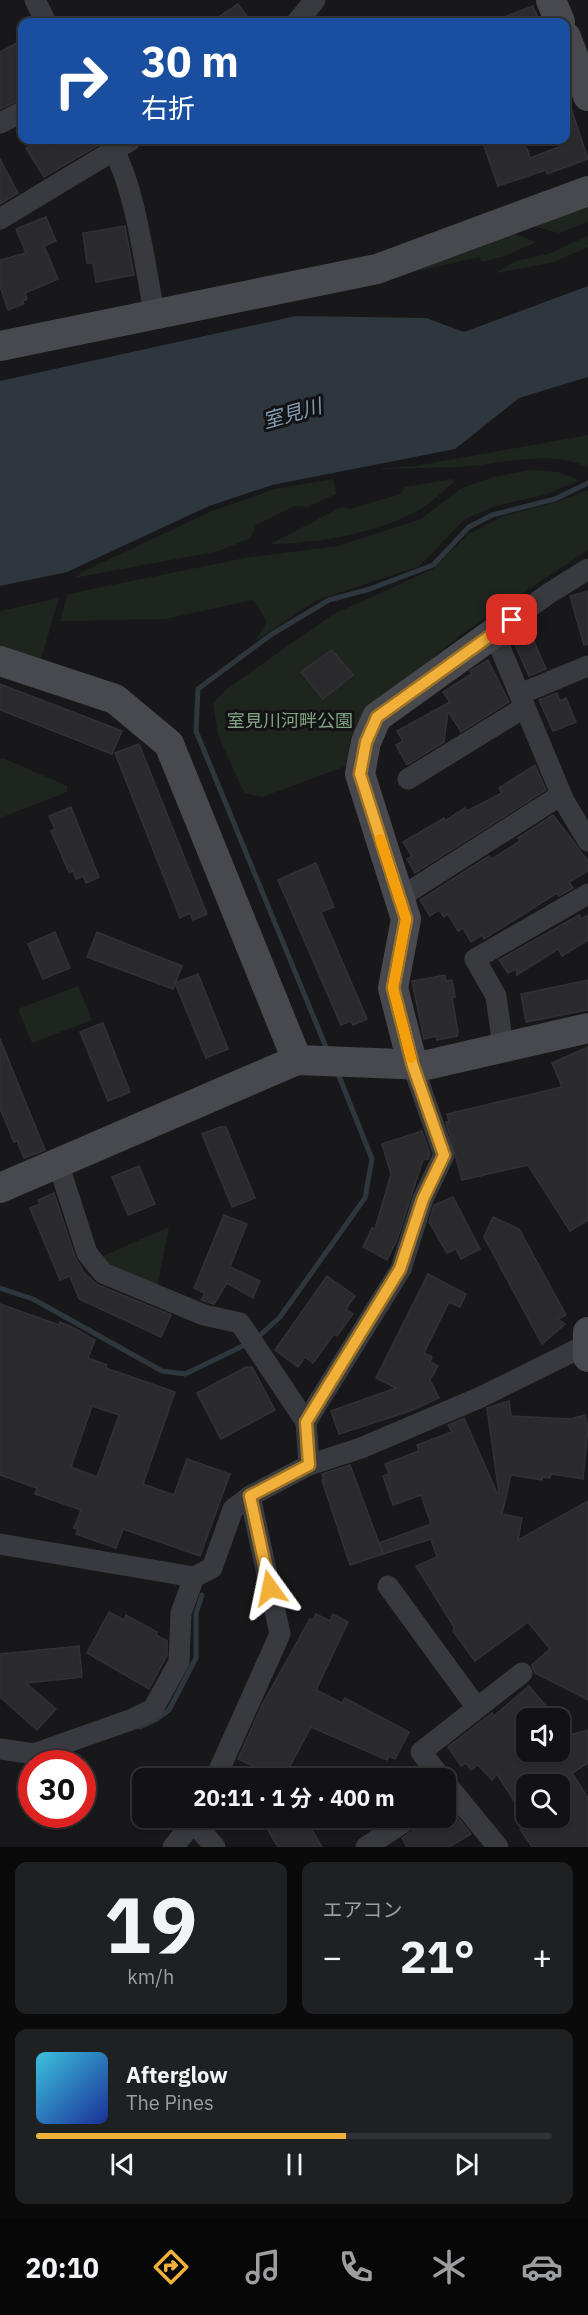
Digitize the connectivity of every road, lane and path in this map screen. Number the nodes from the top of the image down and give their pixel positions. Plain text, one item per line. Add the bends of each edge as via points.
1 (34, 0) edge
2 (315, 0) edge
3 (551, 0) edge
4 (44, 18) edge
5 (300, 18) edge
6 (558, 18) edge
7 (570, 48) edge
8 (588, 96) edge
9 (18, 114) edge
10 (0, 123) edge
11 (116, 144) edge
12 (118, 144) edge
13 (588, 191) edge
14 (0, 219) edge
15 (155, 315) junction
16 (0, 346) edge
17 (588, 569) edge
18 (494, 633) junction
19 (0, 661) edge
20 (588, 666) edge
21 (522, 700) junction
22 (408, 779) dead end
23 (561, 795) junction
24 (588, 841) edge
25 (588, 894) edge
26 (399, 898) junction
27 (588, 1028) edge
28 (503, 1047) junction
29 (322, 1061) junction
30 (413, 1066) junction
31 (58, 1163) junction
32 (0, 1188) edge
33 (588, 1344) edge
34 (306, 1422) junction
35 (309, 1465) junction
36 (250, 1496) junction
37 (0, 1544) edge
38 (194, 1577) junction
39 (388, 1586) dead end
40 (522, 1673) dead end
41 (477, 1708) junction
42 (0, 1749) edge
43 (220, 1768) edge
44 (432, 1768) edge
45 (456, 1799) edge
46 (190, 1828) edge
47 (201, 1828) edge
48 (395, 1828) edge
49 (173, 1847) edge
50 (214, 1847) edge
51 (366, 1847) edge
52 (498, 1847) edge

1 - 4 street
2 - 5 street
3 - 6 street
7 - 8 street
9 - 10 street
11 - 14 street
12 - 15 street
13 - 15 street via 377,269
15 - 16 street
17 - 18 street
18 - 21 street
18 - 26 street via 377,717 366,742 360,774
19 - 29 street via 115,699 169,744
20 - 21 street
21 - 22 street
21 - 23 street
23 - 24 street
23 - 26 street
25 - 28 street via 475,959 496,996
26 - 30 street via 406,919 393,988
27 - 28 street
28 - 30 street
29 - 30 street
29 - 31 street
30 - 34 street via 444,1155 423,1199 400,1269
31 - 32 street
31 - 34 street via 87,1253 103,1274 204,1315 240,1323
33 - 35 street via 481,1397 361,1448
34 - 35 street
35 - 36 street
36 - 38 street via 233,1509 212,1568
36 - 43 street via 280,1634
37 - 38 street
38 - 42 street via 181,1613 179,1662 153,1709 34,1754
39 - 41 street
40 - 41 street
41 - 44 street via 421,1752
45 - 52 street
46 - 49 street
47 - 50 street
48 - 51 street

